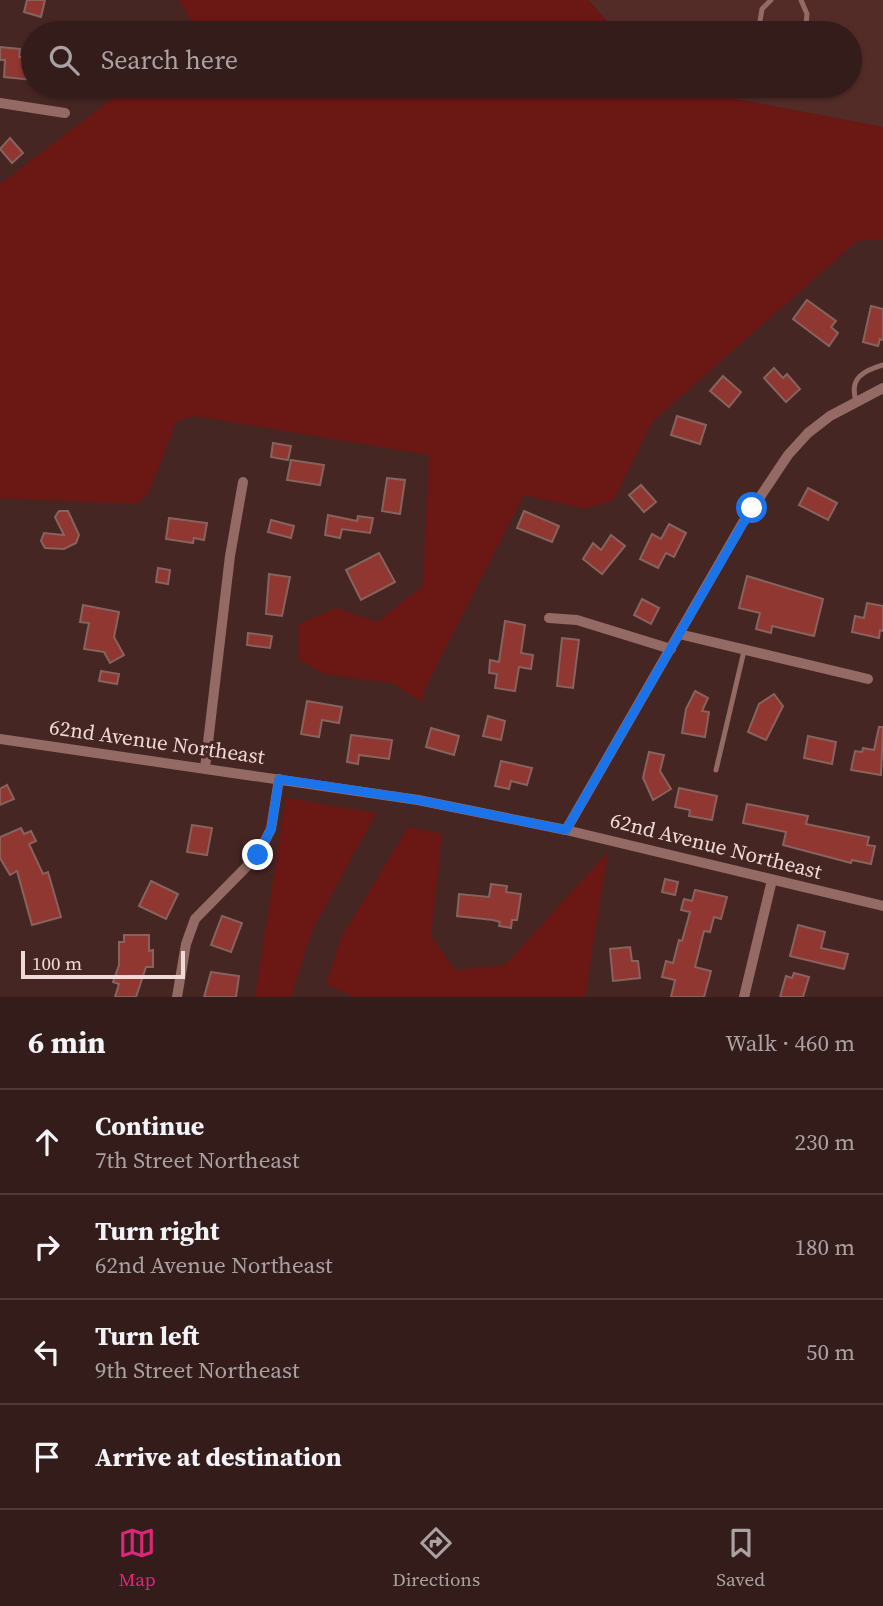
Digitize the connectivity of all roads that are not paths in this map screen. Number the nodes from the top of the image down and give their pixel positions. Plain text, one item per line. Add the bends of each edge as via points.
1 (771, 0) edge
2 (802, 0) edge
3 (760, 21) edge
4 (806, 21) edge
5 (0, 103) edge
6 (65, 113) dead end
7 (883, 366) edge
8 (883, 388) edge
9 (856, 401) junction
10 (243, 482) dead end
11 (550, 618) dead end
12 (679, 634) junction
13 (671, 649) junction
14 (744, 651) junction
15 (868, 679) dead end
16 (0, 739) edge
17 (205, 768) junction
18 (716, 770) dead end
19 (279, 779) junction
20 (566, 830) junction
21 (772, 880) junction
22 (883, 906) edge
23 (177, 997) edge
24 (744, 997) edge

1 - 3 lane via 762,9
2 - 4 lane
5 - 6 street
7 - 9 lane via 859,374
8 - 9 street
9 - 12 street via 808,433 788,455
10 - 17 street
11 - 13 street via 577,620
12 - 13 street
12 - 14 street
13 - 20 street
14 - 15 street
14 - 18 lane
16 - 17 street, 62nd Avenue Northeast
17 - 19 street, 62nd Avenue Northeast
19 - 20 street, 62nd Avenue Northeast via 418,800
19 - 23 street via 271,829 258,855 195,919
20 - 21 street, 62nd Avenue Northeast
21 - 22 street, 62nd Avenue Northeast
21 - 24 street

